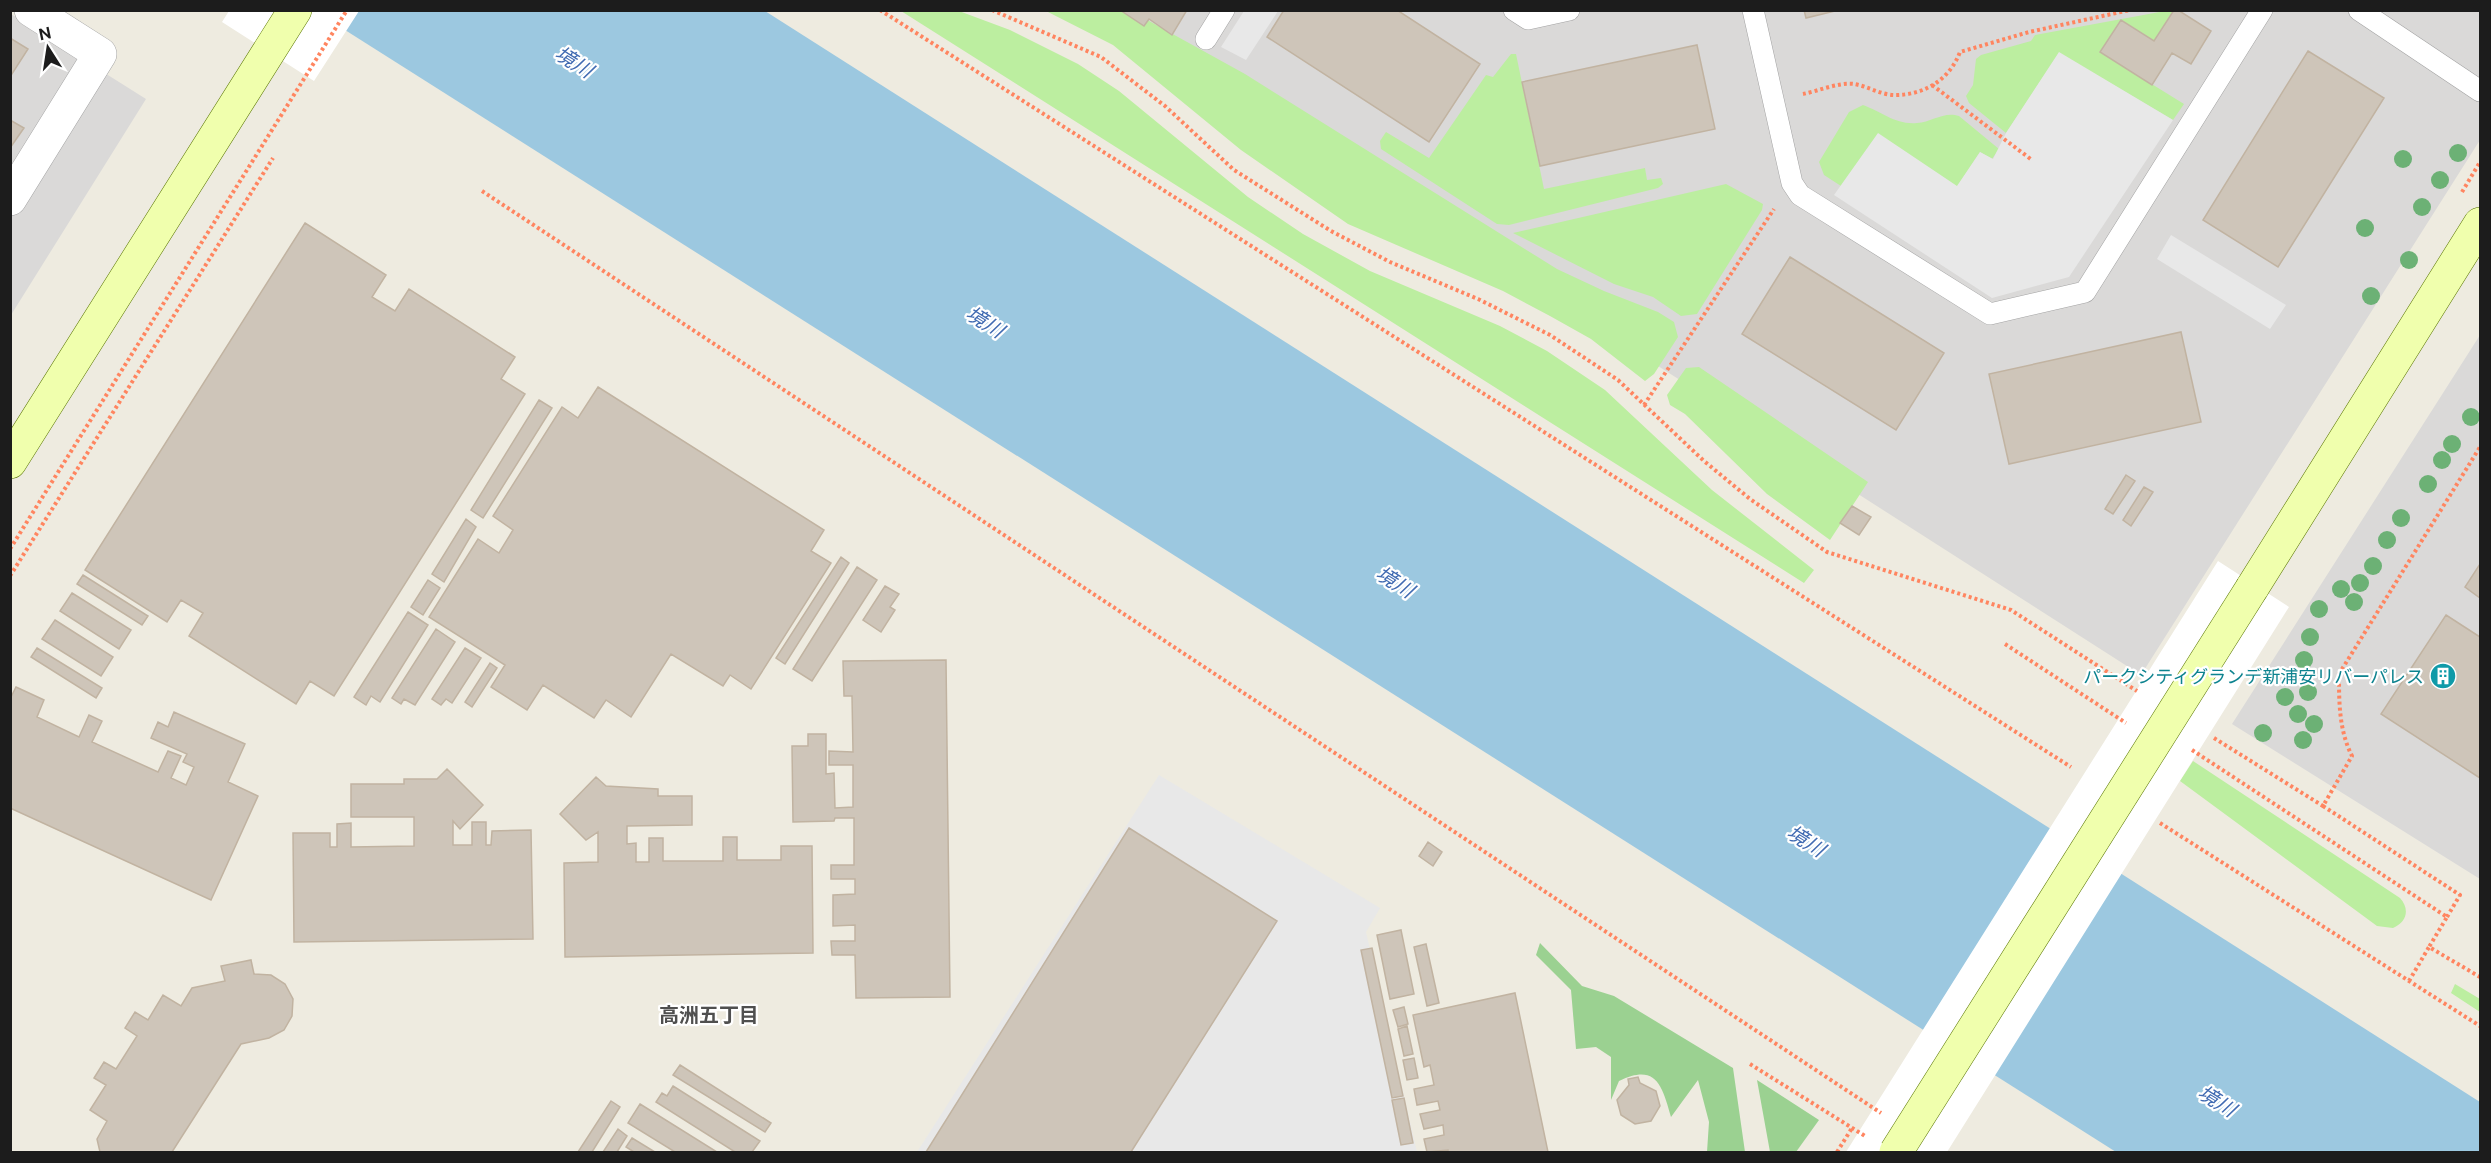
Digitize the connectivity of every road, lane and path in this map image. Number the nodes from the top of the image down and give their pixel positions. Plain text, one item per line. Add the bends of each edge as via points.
1 (31, 10) edge
2 (295, 10) edge
3 (347, 10) edge
4 (880, 10) edge
5 (992, 10) edge
6 (1011, 10) edge
7 (1224, 10) edge
8 (1514, 10) edge
9 (1569, 10) edge
10 (1753, 10) edge
11 (2130, 10) edge
12 (2262, 10) edge
13 (2360, 10) edge
14 (1013, 19) junction
15 (1206, 39) dead end
16 (1932, 85) junction
17 (2481, 91) edge
18 (1773, 101) junction
19 (273, 158) dead end
20 (2032, 160) dead end
21 (1792, 183) junction
22 (482, 192) dead end
23 (10, 199) edge
24 (2481, 224) edge
25 (1644, 405) junction
26 (2481, 447) edge
27 (10, 462) edge
28 (10, 549) edge
29 (10, 576) edge
30 (2005, 644) dead end
31 (2137, 691) dead end
32 (2127, 724) dead end
33 (2214, 738) dead end
34 (2186, 746) dead end
35 (2071, 767) dead end
36 (2323, 806) junction
37 (2160, 823) dead end
38 (2447, 917) junction
39 (2429, 947) junction
40 (2481, 977) edge
41 (2409, 981) junction
42 (2481, 1026) edge
43 (1750, 1064) dead end
44 (1883, 1115) dead end
45 (1852, 1128) junction
46 (1866, 1136) dead end
47 (1837, 1152) edge
48 (1896, 1152) edge

1 - 23 street via 100,54
2 - 27 street
3 - 28 path
4 - 35 path
5 - 14 path
6 - 14 path
7 - 15 lane
8 - 9 lane via 1528,19
10 - 18 lane
11 - 16 path via 1960,52 1954,68
12 - 21 lane via 2085,292 1989,314 1823,211 1800,195
13 - 17 lane
14 - 25 path via 1101,57 1165,106 1234,170 1331,231 1550,335 1618,380
16 - 18 path via 1894,95 1852,84
16 - 20 path
18 - 21 lane
19 - 29 path
21 - 25 path
22 - 44 path
24 - 48 street, bridge
25 - 31 path via 1750,499 1827,552 2011,610
26 - 36 path via 2339,674 2338,709 2352,756
30 - 32 path
33 - 36 path
34 - 38 path
36 - 38 path via 2460,895
37 - 41 path
38 - 39 path
39 - 40 path
39 - 41 path
41 - 42 path
43 - 45 path
45 - 46 path
45 - 47 path

